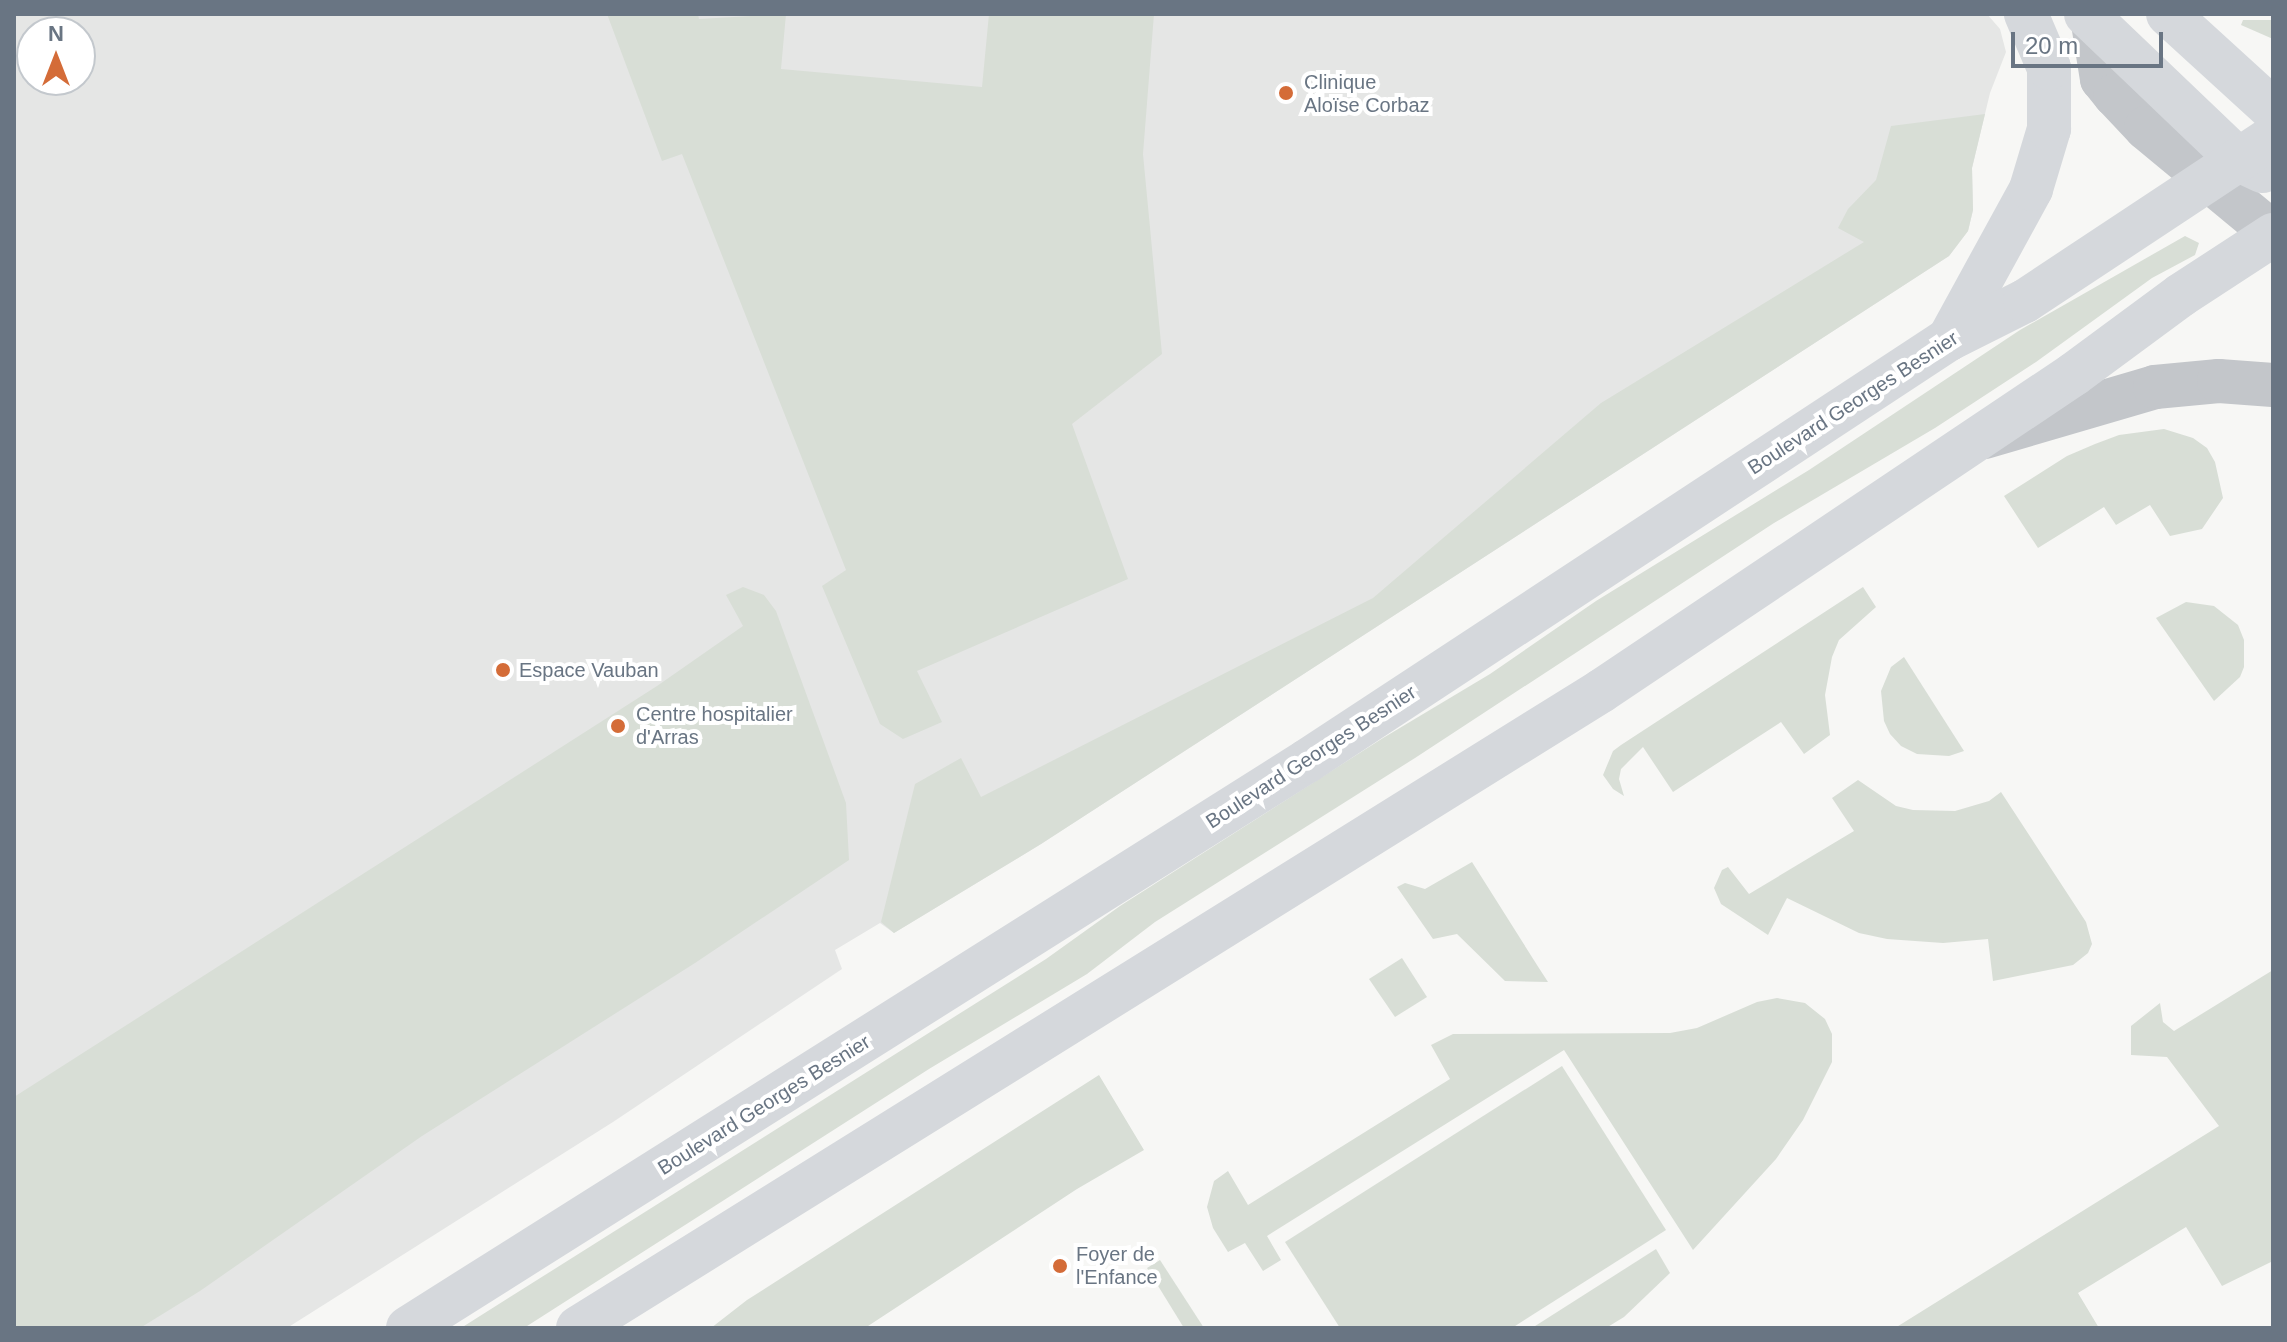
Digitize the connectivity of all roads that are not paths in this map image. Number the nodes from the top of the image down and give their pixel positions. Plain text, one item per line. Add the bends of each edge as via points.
1 (2026, 14) edge
2 (2168, 14) edge
3 (2089, 18) edge
4 (2273, 110) edge
5 (2248, 163) edge
6 (2273, 234) edge
7 (1949, 339) junction
8 (2273, 385) edge
9 (1975, 440) junction
10 (408, 1328) edge
11 (578, 1328) edge

1 - 7 main road via 2049,68 2049,129 2031,189
2 - 4 main road
3 - 5 main road
5 - 6 street
5 - 7 main road, Boulevard Georges Besnier via 2025,301
6 - 9 main road
7 - 10 main road, Boulevard Georges Besnier via 1307,761
8 - 9 street via 2219,381 2155,387
9 - 11 main road via 1601,691

